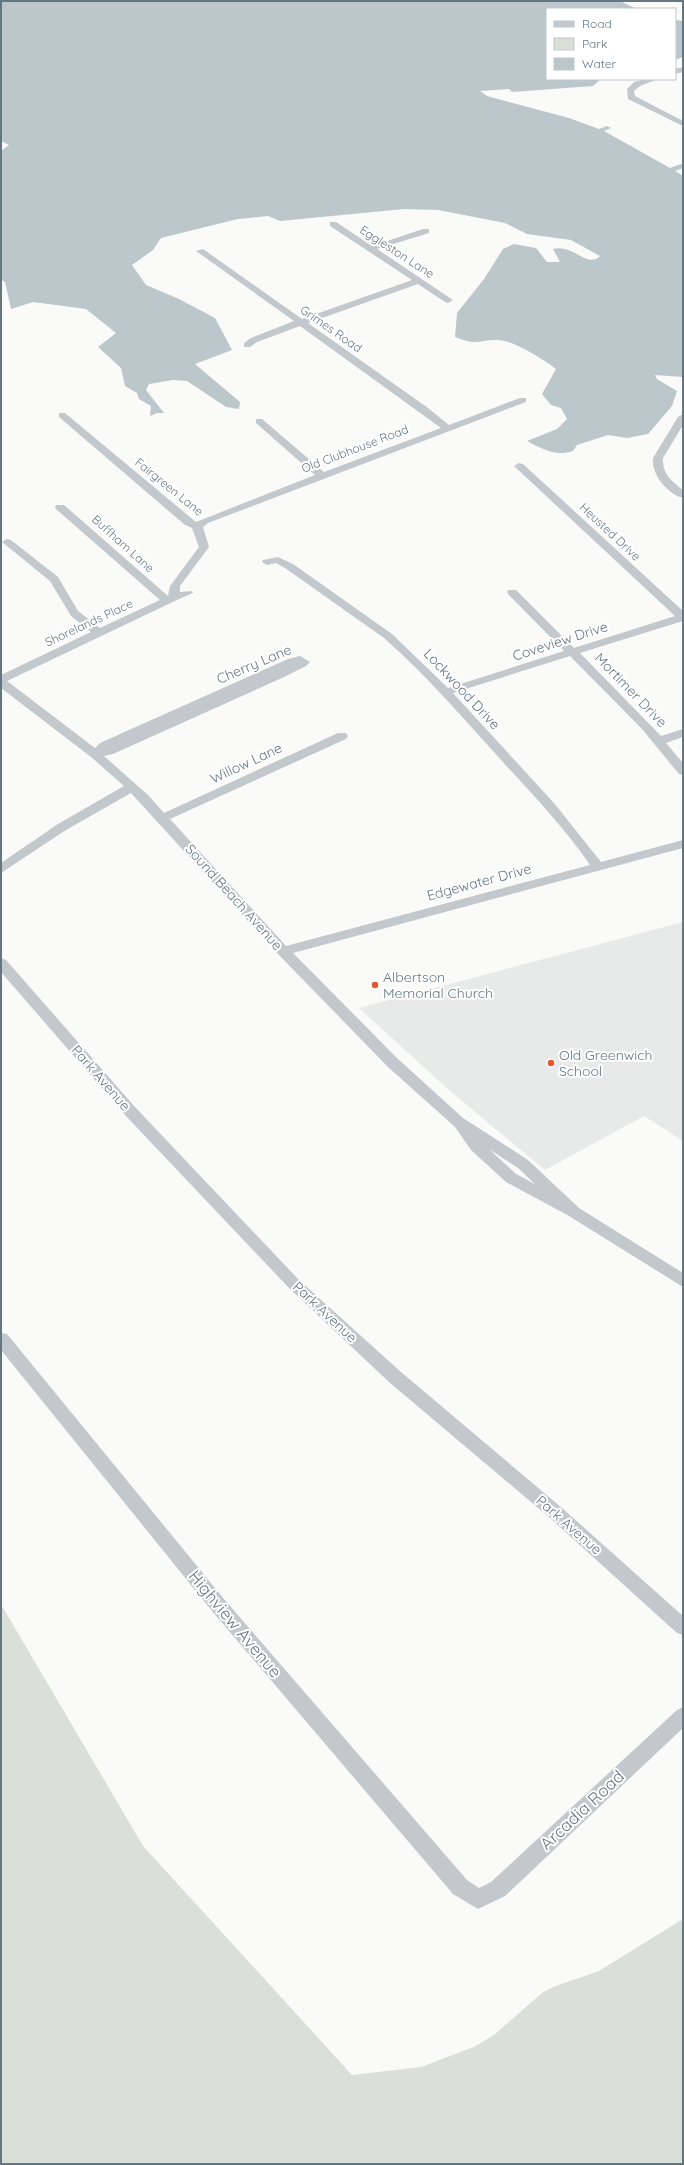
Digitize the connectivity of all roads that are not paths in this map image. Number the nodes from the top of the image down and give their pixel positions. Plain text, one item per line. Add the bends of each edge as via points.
1 (651, 80) edge
2 (683, 124) edge
3 (333, 224) dead end
4 (426, 231) dead end
5 (370, 249) junction
6 (200, 251) dead end
7 (419, 281) junction
8 (448, 300) dead end
9 (300, 323) junction
10 (247, 345) dead end
11 (523, 400) dead end
12 (62, 415) dead end
13 (683, 416) edge
14 (259, 421) dead end
15 (447, 428) junction
16 (519, 466) dead end
17 (321, 475) junction
18 (683, 495) edge
19 (60, 508) dead end
20 (197, 526) junction
21 (7, 542) dead end
22 (273, 561) dead end
23 (512, 592) dead end
24 (188, 593) dead end
25 (171, 599) junction
26 (683, 617) edge
27 (98, 633) junction
28 (574, 653) junction
29 (1, 679) edge
30 (1, 682) edge
31 (446, 692) junction
32 (683, 733) edge
33 (342, 736) dead end
34 (659, 741) junction
35 (96, 754) junction
36 (683, 771) edge
37 (132, 788) junction
38 (163, 818) junction
39 (683, 844) edge
40 (598, 866) junction
41 (1, 869) edge
42 (283, 951) junction
43 (1, 963) edge
44 (458, 1122) junction
45 (512, 1158) junction
46 (502, 1172) junction
47 (528, 1178) junction
48 (683, 1281) edge
49 (1, 1339) edge
50 (683, 1627) edge
51 (683, 1716) edge
52 (478, 1899) joint

1 - 2 street via 633,86 631,96
3 - 5 street, Eggleston Lane
4 - 5 street
5 - 7 street, Eggleston Lane
6 - 9 street, Grimes Road
7 - 8 street, Eggleston Lane
7 - 9 street
9 - 10 street
9 - 15 street, Grimes Road
11 - 15 street, Old Clubhouse Road
12 - 20 street, Fairgreen Lane via 189,524
13 - 18 street via 656,464 663,478
14 - 17 street
15 - 17 street, Old Clubhouse Road
16 - 26 street, Heusted Drive
17 - 20 street, Old Clubhouse Road
19 - 25 street, Buffham Lane
20 - 25 street, Fairgreen Lane via 204,547 176,586
21 - 27 street via 54,579 72,610
22 - 31 street, Lockwood Drive via 388,636
23 - 28 street, Mortimer Drive
24 - 25 street, Shorelands Place
25 - 27 street, Shorelands Place
26 - 28 street, Coveview Drive
27 - 29 street, Shorelands Place
28 - 31 street, Coveview Drive
28 - 34 street, Mortimer Drive
30 - 35 street, Sound Beach Avenue
31 - 40 street, Lockwood Drive via 532,787
32 - 34 street
33 - 38 street, Willow Lane
34 - 36 street
35 - 35 street, Cherry Lane via 278,676 304,662 300,659 292,661 104,746
35 - 37 street, Sound Beach Avenue
37 - 38 street, Sound Beach Avenue
37 - 41 street via 62,827
38 - 42 street, Sound Beach Avenue
39 - 40 street, Edgewater Drive
40 - 42 street, Edgewater Drive
42 - 44 street, Sound Beach Avenue via 388,1058
43 - 50 street, Park Avenue via 130,1111 294,1284 396,1377 556,1513
44 - 45 street, Sound Beach Avenue
44 - 46 street, Sound Beach Avenue via 466,1135
45 - 46 street via 502,1162
45 - 47 street, Sound Beach Avenue
46 - 47 street, Sound Beach Avenue
47 - 48 street, Sound Beach Avenue via 574,1212
49 - 52 street, Highview Avenue via 218,1605 460,1887
51 - 52 street, Arcadia Road via 498,1889

